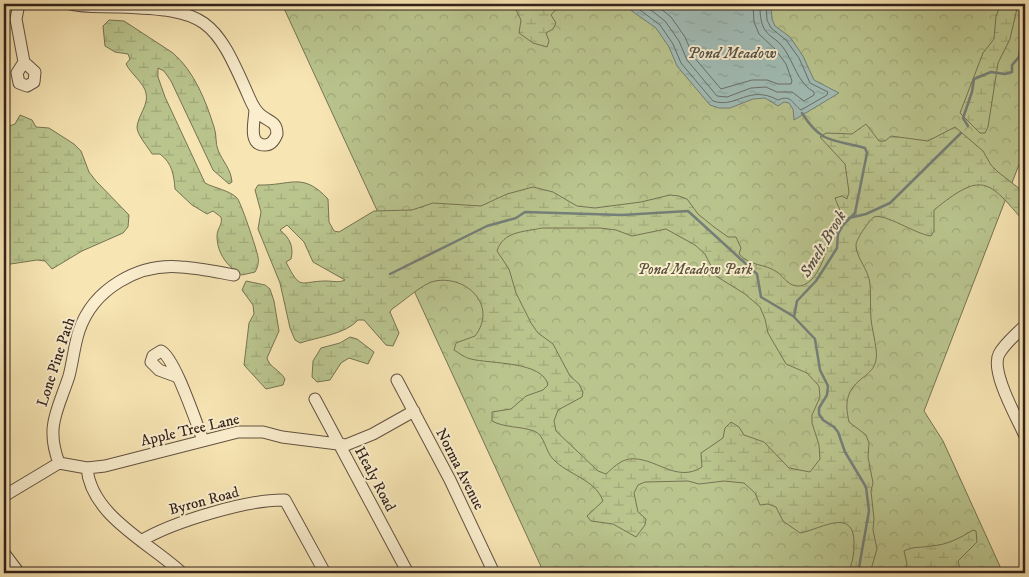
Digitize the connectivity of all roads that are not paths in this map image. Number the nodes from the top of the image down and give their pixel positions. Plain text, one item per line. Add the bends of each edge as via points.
1 (20, 4) edge
2 (70, 4) edge
3 (24, 62) dead end
4 (255, 109) dead end
5 (234, 275) dead end
6 (1025, 325) edge
7 (178, 377) dead end
8 (397, 380) dead end
9 (315, 399) dead end
10 (414, 412) junction
11 (1025, 436) edge
12 (203, 440) junction
13 (338, 444) junction
14 (59, 463) junction
15 (87, 468) junction
16 (4, 496) edge
17 (141, 540) junction
18 (4, 553) edge
19 (19, 573) edge
20 (182, 573) edge
21 (325, 573) edge
22 (408, 573) edge
23 (494, 573) edge

1 - 3 street via 16,19
2 - 4 street via 164,8 194,16 212,29 227,48
5 - 14 street, Lone Pine Path via 181,267 159,268 119,281 100,297 79,331 72,366 55,413 52,436
6 - 11 street via 1002,348 996,364
7 - 12 street
8 - 10 street, Norma Avenue
9 - 13 street, Healy Road
10 - 13 street, Apple Tree Lane via 356,442
10 - 23 street, Norma Avenue
12 - 13 street, Apple Tree Lane via 238,432 263,432
12 - 15 street, Apple Tree Lane
13 - 22 street, Healy Road
14 - 15 street, Apple Tree Lane
14 - 16 street
15 - 17 street via 93,492 116,521
17 - 20 street
17 - 21 street, Byron Road via 172,525 266,500 285,500
18 - 19 street

